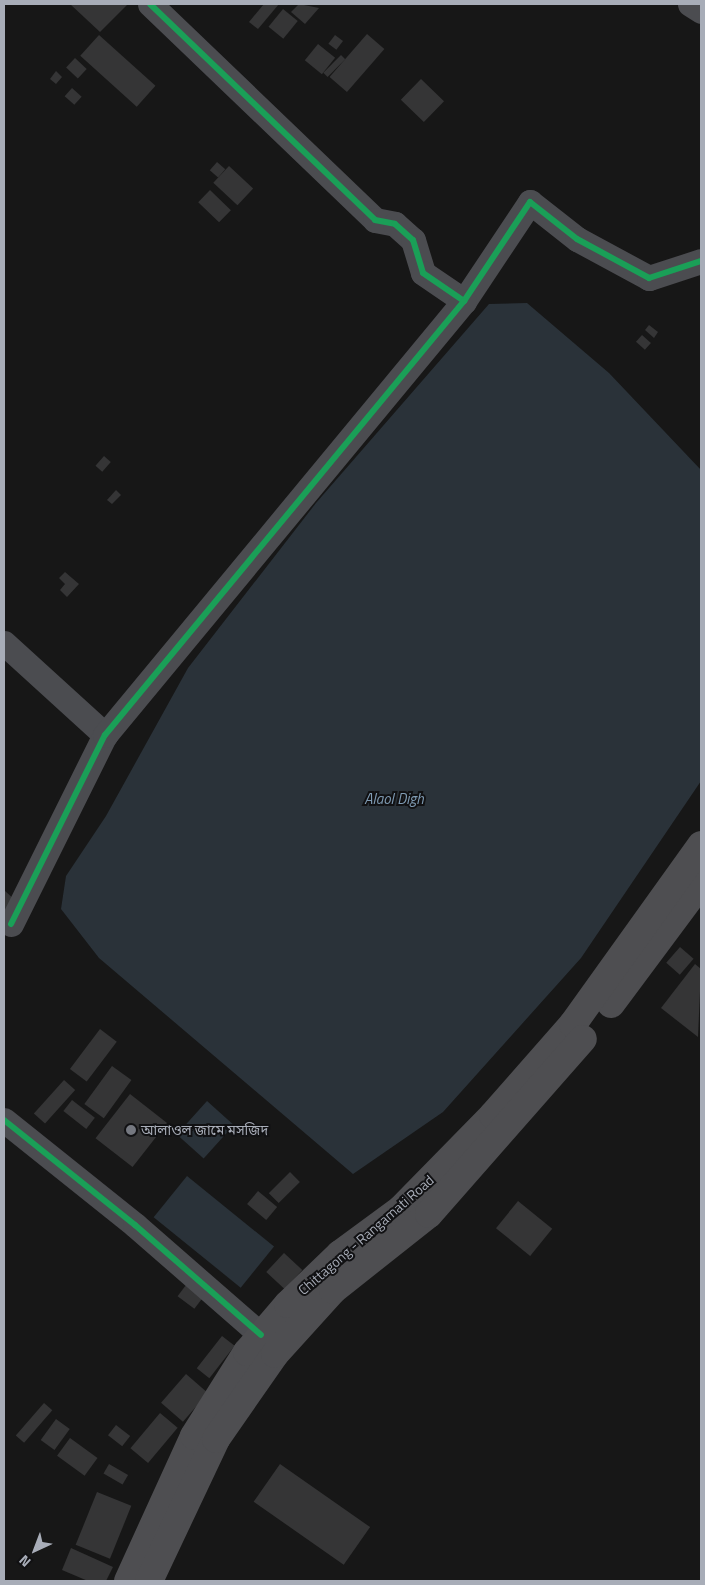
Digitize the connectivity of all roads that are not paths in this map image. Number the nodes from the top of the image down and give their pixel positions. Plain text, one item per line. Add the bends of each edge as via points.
1 (150, 4) edge
2 (690, 4) edge
3 (701, 11) edge
4 (701, 261) edge
5 (464, 300) junction
6 (4, 643) edge
7 (105, 735) junction
8 (701, 845) edge
9 (701, 883) edge
10 (11, 924) dead end
11 (4, 1120) edge
12 (261, 1335) junction
13 (128, 1581) edge
14 (150, 1581) edge

1 - 5 street via 375,220 395,224 413,240 423,273
2 - 3 street
4 - 5 street via 649,278 577,239 530,202
5 - 7 street
6 - 7 street
7 - 10 street
8 - 12 highway, Chittagong - Rangamati Road via 574,1024 401,1209 340,1254
9 - 14 highway, Chittagong - Rangamati Road via 559,1069 429,1214 333,1290 275,1354 216,1439
11 - 12 street via 135,1225
12 - 13 highway, Chittagong - Rangamati Road via 194,1436

